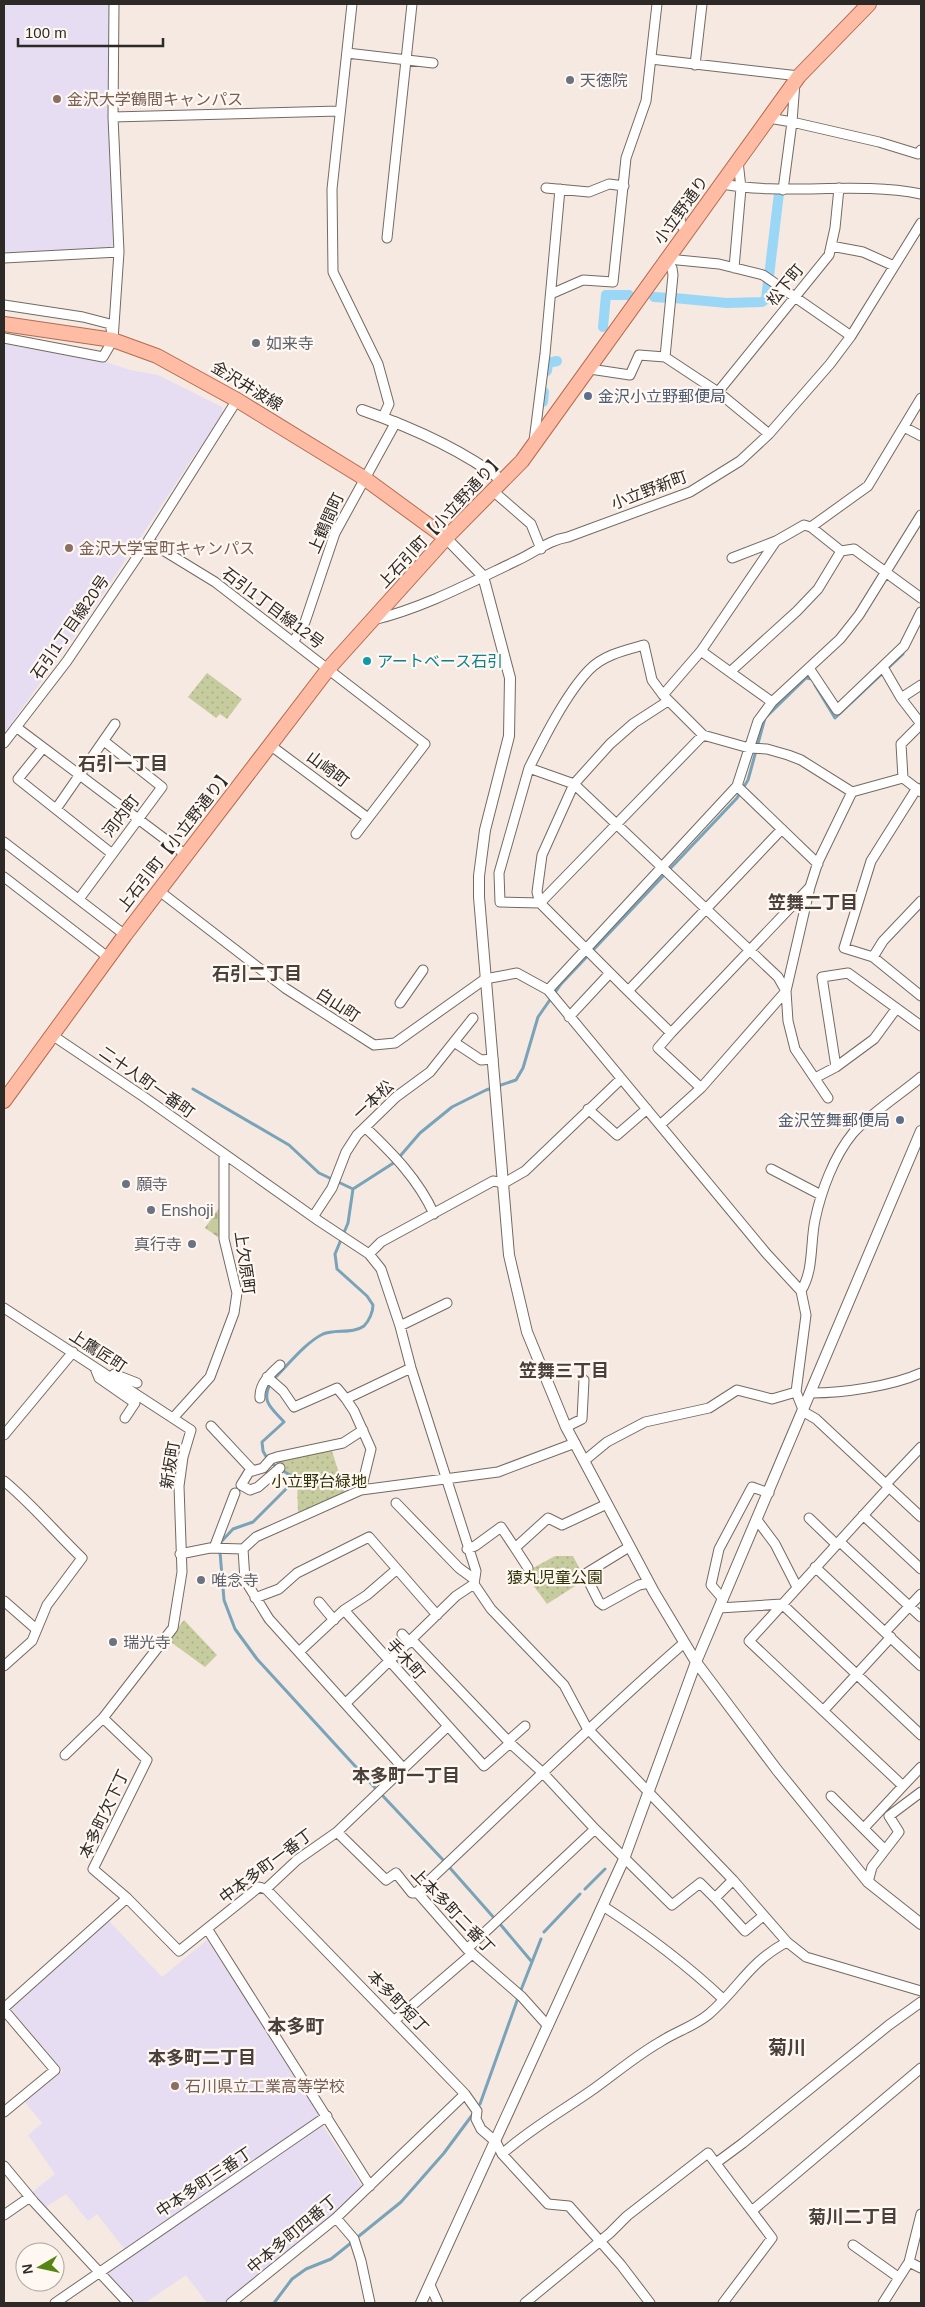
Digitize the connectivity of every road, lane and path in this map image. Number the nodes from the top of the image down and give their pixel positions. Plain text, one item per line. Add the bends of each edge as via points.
1 (114, 4) edge
2 (352, 4) edge
3 (412, 4) edge
4 (657, 4) edge
5 (702, 4) edge
6 (869, 4) edge
7 (347, 53) junction
8 (651, 59) junction
9 (406, 60) junction
10 (433, 63) dead end
11 (695, 65) junction
12 (797, 78) junction
13 (339, 111) junction
14 (113, 117) junction
15 (769, 118) junction
16 (792, 122) junction
17 (921, 150) edge
18 (738, 161) junction
19 (722, 184) junction
20 (624, 186) junction
21 (546, 188) dead end
22 (741, 188) junction
23 (839, 188) junction
24 (560, 189) junction
25 (783, 190) junction
26 (921, 194) edge
27 (680, 218) dead end
28 (921, 223) edge
29 (688, 231) junction
30 (387, 238) dead end
31 (832, 246) junction
32 (119, 252) junction
33 (4, 258) edge
34 (667, 261) junction
35 (894, 266) junction
36 (734, 268) junction
37 (550, 294) junction
38 (795, 297) junction
39 (4, 305) edge
40 (4, 324) edge
41 (852, 336) junction
42 (4, 338) edge
43 (113, 340) junction
44 (665, 358) junction
45 (590, 369) junction
46 (718, 392) junction
47 (921, 398) edge
48 (237, 400) junction
49 (362, 410) dead end
50 (383, 417) junction
51 (396, 422) junction
52 (904, 427) junction
53 (769, 434) junction
54 (921, 436) edge
55 (533, 446) junction
56 (364, 478) junction
57 (503, 481) junction
58 (492, 491) junction
59 (921, 516) edge
60 (811, 527) junction
61 (446, 538) junction
62 (148, 541) junction
63 (776, 542) junction
64 (541, 549) junction
65 (841, 551) junction
66 (732, 558) dead end
67 (887, 573) junction
68 (483, 576) junction
69 (921, 598) edge
70 (921, 612) edge
71 (373, 620) junction
72 (294, 641) junction
73 (701, 651) junction
74 (883, 667) junction
75 (330, 668) junction
76 (809, 668) junction
77 (730, 672) junction
78 (921, 685) edge
79 (665, 698) junction
80 (901, 698) junction
81 (772, 702) junction
82 (115, 724) dead end
83 (16, 727) junction
84 (703, 735) junction
85 (104, 741) junction
86 (4, 742) edge
87 (270, 745) junction
88 (43, 748) junction
89 (749, 748) junction
90 (529, 768) junction
91 (81, 775) junction
92 (903, 778) junction
93 (574, 784) junction
94 (737, 786) junction
95 (919, 790) edge
96 (852, 792) junction
97 (56, 808) junction
98 (368, 818) junction
99 (138, 819) junction
100 (616, 824) junction
101 (782, 829) junction
102 (356, 834) dead end
103 (4, 842) edge
104 (111, 853) junction
105 (186, 855) junction
106 (818, 864) junction
107 (662, 868) junction
108 (4, 878) edge
109 (810, 887) junction
110 (158, 890) junction
111 (79, 899) junction
112 (921, 901) edge
113 (540, 903) junction
114 (706, 910) junction
115 (125, 935) junction
116 (585, 949) junction
117 (749, 950) junction
118 (109, 958) junction
119 (874, 958) junction
120 (423, 970) dead end
121 (610, 973) junction
122 (485, 978) junction
123 (548, 990) junction
124 (628, 991) junction
125 (786, 991) junction
126 (920, 992) edge
127 (400, 1003) dead end
128 (896, 1009) junction
129 (569, 1017) junction
130 (473, 1018) dead end
131 (921, 1026) edge
132 (671, 1033) junction
133 (52, 1035) junction
134 (454, 1042) junction
135 (493, 1059) junction
136 (836, 1067) junction
137 (921, 1077) edge
138 (815, 1078) junction
139 (621, 1079) junction
140 (701, 1088) junction
141 (6, 1094) edge
142 (828, 1098) dead end
143 (588, 1109) junction
144 (647, 1109) junction
145 (660, 1125) junction
146 (366, 1128) junction
147 (921, 1131) edge
148 (224, 1155) junction
149 (771, 1169) dead end
150 (504, 1183) junction
151 (821, 1195) junction
152 (434, 1214) junction
153 (313, 1217) junction
154 (369, 1254) junction
155 (801, 1291) junction
156 (447, 1303) dead end
157 (4, 1308) edge
158 (400, 1326) junction
159 (73, 1352) junction
160 (280, 1365) dead end
161 (95, 1367) junction
162 (411, 1368) junction
163 (921, 1372) edge
164 (267, 1377) junction
165 (584, 1380) dead end
166 (137, 1383) dead end
167 (796, 1392) junction
168 (811, 1393) junction
169 (260, 1398) dead end
170 (346, 1399) junction
171 (804, 1412) junction
172 (125, 1418) dead end
173 (175, 1418) junction
174 (211, 1426) dead end
175 (566, 1427) junction
176 (363, 1430) junction
177 (4, 1434) edge
178 (575, 1443) junction
179 (921, 1448) edge
180 (584, 1461) junction
181 (280, 1468) dead end
182 (253, 1471) junction
183 (447, 1479) junction
184 (4, 1481) edge
185 (888, 1485) junction
186 (238, 1489) junction
187 (361, 1490) junction
188 (769, 1493) junction
189 (396, 1503) dead end
190 (607, 1504) junction
191 (863, 1515) junction
192 (921, 1517) edge
193 (809, 1518) dead end
194 (757, 1520) junction
195 (838, 1543) junction
196 (630, 1547) junction
197 (214, 1548) junction
198 (515, 1548) junction
199 (243, 1549) junction
200 (467, 1549) junction
201 (180, 1554) junction
202 (815, 1567) junction
203 (528, 1568) dead end
204 (921, 1569) edge
205 (396, 1570) junction
206 (474, 1581) junction
207 (649, 1583) junction
208 (797, 1587) junction
209 (921, 1594) edge
210 (255, 1598) junction
211 (4, 1601) edge
212 (319, 1602) dead end
213 (721, 1604) junction
214 (782, 1604) junction
215 (910, 1606) junction
216 (344, 1610) junction
217 (437, 1615) junction
218 (921, 1617) edge
219 (334, 1620) junction
220 (36, 1629) junction
221 (402, 1634) dead end
222 (888, 1635) junction
223 (411, 1641) junction
224 (684, 1643) junction
225 (299, 1652) junction
226 (389, 1662) junction
227 (696, 1662) junction
228 (4, 1666) edge
229 (921, 1666) edge
230 (857, 1676) junction
231 (346, 1703) junction
232 (823, 1711) junction
233 (103, 1718) junction
234 (525, 1726) dead end
235 (447, 1727) junction
236 (588, 1728) junction
237 (921, 1735) edge
238 (509, 1742) junction
239 (65, 1755) dead end
240 (921, 1767) edge
241 (404, 1769) junction
242 (543, 1773) junction
243 (903, 1786) junction
244 (649, 1792) junction
245 (921, 1792) edge
246 (831, 1796) dead end
247 (864, 1828) junction
248 (595, 1829) junction
249 (337, 1832) junction
250 (885, 1850) junction
251 (624, 1859) junction
252 (733, 1880) junction
253 (868, 1882) junction
254 (266, 1889) junction
255 (417, 1892) junction
256 (127, 1898) junction
257 (714, 1898) junction
258 (603, 1906) junction
259 (763, 1916) junction
260 (921, 1924) edge
261 (208, 1930) junction
262 (786, 1942) junction
263 (470, 1952) junction
264 (921, 1991) edge
265 (722, 2000) junction
266 (921, 2002) edge
267 (4, 2009) edge
268 (395, 2020) junction
269 (548, 2026) junction
270 (921, 2068) edge
271 (464, 2094) junction
272 (4, 2112) edge
273 (327, 2116) junction
274 (496, 2142) junction
275 (502, 2154) junction
276 (716, 2163) junction
277 (4, 2166) edge
278 (370, 2186) junction
279 (30, 2197) junction
280 (753, 2210) junction
281 (921, 2214) edge
282 (4, 2215) edge
283 (336, 2218) junction
284 (600, 2242) junction
285 (853, 2244) dead end
286 (909, 2262) junction
287 (921, 2268) edge
288 (99, 2272) junction
289 (898, 2277) junction
290 (430, 2285) junction
291 (54, 2303) edge
292 (128, 2303) edge
293 (231, 2303) edge
294 (370, 2303) edge
295 (421, 2303) edge
296 (438, 2303) edge
297 (525, 2303) edge
298 (650, 2303) edge
299 (723, 2303) edge
300 (883, 2303) edge

1 - 14 street
2 - 7 street
3 - 9 street
4 - 8 street
5 - 11 street
6 - 12 main road, 小立野通り
7 - 9 street
7 - 13 street
8 - 11 street
8 - 20 street via 646,101 629,145
9 - 10 street
9 - 30 street
11 - 12 street
12 - 15 main road, 小立野通り
12 - 16 street
13 - 14 street
13 - 50 street via 332,189 333,272 378,364 389,404
14 - 32 street
15 - 16 street
15 - 18 main road, 小立野通り
16 - 17 street via 918,154
16 - 25 street
18 - 19 main road, 小立野通り
18 - 22 street
19 - 22 street
19 - 29 main road, 小立野通り
20 - 24 street via 609,184 589,192
20 - 37 street via 613,282 583,280
21 - 24 street
22 - 25 street
22 - 36 street
23 - 25 street
23 - 26 street
23 - 31 street
24 - 37 street
27 - 29 street via 681,225
28 - 35 street, 小立野新町
29 - 34 main road, 小立野通り
31 - 35 street via 863,252
31 - 38 street, 松下町 via 829,255
32 - 33 street
32 - 43 street
34 - 36 street
34 - 44 street via 673,275
34 - 45 main road, 小立野通り
35 - 41 street, 小立野新町
36 - 38 street via 763,275
37 - 55 street
38 - 41 street
38 - 46 street, 松下町
39 - 43 street via 110,324
40 - 43 main road, 金沢井波線
41 - 53 street, 小立野新町
42 - 43 street via 103,357
43 - 48 main road, 金沢井波線 via 157,356
44 - 45 street via 639,355 630,375
44 - 46 street
45 - 55 main road, 小立野通り
46 - 53 street
47 - 52 street
48 - 56 main road, 金沢井波線
48 - 62 street, 石引1丁目線20号
49 - 50 street
50 - 51 street
51 - 56 street, 上鶴間町
51 - 57 street via 481,464
52 - 54 street
52 - 60 street via 868,486
53 - 64 street, 小立野新町 via 740,461 690,492 553,540
55 - 57 main road, 上石引町【小立野通り】
56 - 61 main road, 金沢井波線
56 - 72 street, 上鶴間町 via 335,533 305,622
57 - 58 main road, 上石引町【小立野通り】
58 - 61 main road, 上石引町【小立野通り】
58 - 64 street via 531,524
59 - 67 street
60 - 63 street via 804,526
60 - 65 street
61 - 68 street
61 - 71 main road, 上石引町【小立野通り】
62 - 72 street, 石引1丁目線12号 via 214,582
62 - 83 street, 石引1丁目線20号 via 64,664
63 - 66 street
63 - 73 street
64 - 68 street, 小立野新町
65 - 67 street via 854,550
65 - 77 street via 813,594
67 - 69 street
67 - 76 street via 840,639
68 - 71 street, 小立野新町 via 401,612
68 - 122 street via 510,678 509,736 485,830 479,876
70 - 74 street via 904,646
71 - 75 main road
72 - 75 street, 石引1丁目線12号
73 - 77 street
73 - 79 street
74 - 76 street via 837,710
74 - 80 street
75 - 87 main road, 上石引町【小立野通り】
75 - 98 street, 石引1丁目線12号 via 425,744
76 - 81 street
77 - 81 street
78 - 80 street
79 - 84 street
79 - 90 street via 652,680 644,644 612,655 590,669 542,742
79 - 93 street via 610,744
80 - 92 street via 921,724 901,744
81 - 89 street via 758,720
82 - 85 street
83 - 86 street, 石引1丁目線20号
83 - 88 street
84 - 89 street
84 - 100 street
85 - 91 street
85 - 99 street, 河内町 via 162,787
87 - 98 street, 山崎町
87 - 105 main road, 上石引町【小立野通り】
88 - 91 street
88 - 97 street via 18,779
89 - 94 street
89 - 96 street via 767,749 801,760
90 - 93 street
90 - 113 street via 499,873 500,902
91 - 97 street
91 - 99 street
92 - 95 street
92 - 96 street
93 - 100 street
93 - 113 street via 542,855 537,892
94 - 101 street
94 - 107 street
95 - 119 street via 871,861 844,948
96 - 106 street
97 - 104 street
98 - 102 street
99 - 104 street, 河内町
99 - 105 street
100 - 107 street
100 - 113 street
101 - 106 street
101 - 114 street
103 - 111 street
104 - 111 street, 河内町
105 - 110 main road, 上石引町【小立野通り】
106 - 109 street
107 - 114 street
107 - 116 street
108 - 118 street
109 - 117 street
109 - 125 street
110 - 115 main road, 上石引町【小立野通り】
110 - 122 street, 白山町 via 285,988 374,1044 395,1043
111 - 115 street
112 - 119 street via 883,941
113 - 116 street
114 - 117 street
114 - 124 street
115 - 118 main road, 上石引町【小立野通り】
116 - 121 street
116 - 123 street
117 - 125 street via 778,977
117 - 132 street
118 - 133 main road, 上石引町【小立野通り】
119 - 126 street
120 - 127 street
121 - 124 street
121 - 129 street
122 - 123 street via 518,973
122 - 135 street
123 - 129 street
124 - 132 street
125 - 138 street via 788,1021 795,1049
125 - 140 street
128 - 131 street
128 - 136 street via 874,1039
128 - 136 street via 848,973 822,976
129 - 139 street
130 - 134 street, 一本松
132 - 140 street via 658,1048
133 - 141 main road, 上石引町【小立野通り】
133 - 148 street, 二十人町一番町
134 - 135 street via 481,1060
134 - 146 street, 一本松 via 430,1072 396,1097
135 - 150 street
136 - 138 street
137 - 151 street via 854,1133 842,1149
138 - 142 street
139 - 143 street
139 - 144 street
140 - 145 street
143 - 144 street via 617,1135
143 - 150 street via 525,1171
144 - 145 street
145 - 155 street
146 - 152 street via 399,1159 426,1196
146 - 153 street, 一本松 via 346,1152 332,1188
147 - 168 street
148 - 153 street, 二十人町一番町
148 - 173 street, 上欠原町 via 224,1239 237,1293 234,1313 210,1376
149 - 151 street
150 - 152 street via 493,1181
150 - 175 street via 510,1255 527,1332
151 - 155 street via 806,1282
152 - 154 street via 381,1242
153 - 154 street, 二十人町一番町
154 - 158 street, 二十人町一番町 via 381,1269
155 - 167 street via 806,1315
156 - 158 street
157 - 159 street, 上鷹匠町
158 - 162 street
159 - 161 street, 上鷹匠町
159 - 177 street
160 - 164 street
161 - 166 street
161 - 172 street via 99,1378 135,1403
161 - 173 street, 上鷹匠町
162 - 170 street
162 - 183 street
163 - 168 street via 910,1378 854,1389
164 - 169 street
164 - 170 street via 283,1390 294,1407 337,1388
165 - 175 street via 582,1419
167 - 171 street
167 - 180 street via 772,1399 737,1390 709,1408 663,1417 622,1432
168 - 171 street
170 - 176 street
171 - 185 street via 816,1419
171 - 188 street
173 - 201 street, 新坂町 via 192,1430 178,1486
174 - 182 street
175 - 178 street
176 - 182 street via 343,1443 277,1457
176 - 187 street via 371,1449
178 - 180 street
178 - 183 street via 498,1472
179 - 185 street
180 - 190 street
181 - 186 street via 258,1487
182 - 186 street
183 - 187 street
183 - 200 street
184 - 220 street via 30,1502 49,1527 81,1553 47,1605
185 - 191 street
185 - 192 street
186 - 197 street
187 - 199 street via 256,1537
188 - 194 street
188 - 213 street via 752,1487 719,1549 711,1585
189 - 206 street
190 - 196 street
190 - 198 street via 562,1525 548,1518
191 - 195 street
191 - 204 street
193 - 195 street
194 - 208 street
194 - 213 street
195 - 202 street
195 - 215 street
196 - 207 street
196 - 207 street via 585,1574 599,1602 603,1605 639,1585
197 - 199 street
197 - 201 street
198 - 200 street via 501,1527
198 - 203 street
199 - 210 street via 245,1580
200 - 206 street via 476,1571
201 - 233 street via 182,1572 173,1628
202 - 208 street
202 - 222 street
205 - 210 street via 369,1537 297,1573 279,1589
205 - 216 street
205 - 217 street
206 - 217 street
206 - 236 street via 491,1609 564,1685
207 - 224 street
208 - 214 street
209 - 215 street
210 - 225 street
211 - 220 street
212 - 219 street
213 - 214 street
213 - 227 street
214 - 230 street
214 - 232 street via 749,1641
215 - 218 street
215 - 222 street
216 - 219 street
216 - 226 street, 手木町
217 - 223 street
219 - 225 street
220 - 228 street via 32,1641
221 - 223 street
222 - 229 street
222 - 230 street
223 - 226 street
223 - 238 street
224 - 227 street
224 - 236 street
225 - 231 street
226 - 231 street
226 - 235 street, 手木町
227 - 244 street
227 - 253 street via 777,1770
230 - 232 street
230 - 237 street
231 - 241 street
232 - 243 street
233 - 239 street
233 - 256 street, 本多町欠下丁 via 147,1760 93,1869
234 - 238 street
235 - 238 street, 手木町 via 484,1766
235 - 241 street, 中本多町一番丁
236 - 242 street
236 - 244 street
238 - 242 street
240 - 243 street
241 - 249 street, 中本多町一番丁
242 - 248 street
242 - 255 street
243 - 247 street
244 - 251 street
244 - 252 street
245 - 250 street via 889,1816 899,1832
246 - 247 street
247 - 250 street
248 - 251 street
248 - 263 street
249 - 254 street, 中本多町一番丁 via 297,1860
249 - 255 street, 上本多町二番丁 via 386,1880 396,1873 412,1893
250 - 253 street via 872,1867
251 - 257 street via 672,1905 700,1883
251 - 258 street
252 - 257 street
252 - 259 street
253 - 260 street
254 - 261 street, 中本多町一番丁 via 259,1886
254 - 268 street, 本多町短丁
255 - 263 street, 上本多町二番丁
256 - 261 street via 179,1951
256 - 267 street
257 - 259 street via 745,1931
258 - 265 street via 705,1980
258 - 269 street
259 - 262 street
261 - 273 street
262 - 264 street via 806,1957
262 - 265 street via 751,1967
263 - 268 street
263 - 269 street, 上本多町二番丁 via 522,1997
265 - 275 street via 708,2014 659,2042
266 - 276 street
267 - 272 street via 55,2070
268 - 271 street, 本多町短丁
269 - 274 street
270 - 280 street
271 - 274 street, 本多町短丁 via 477,2111 481,2129
271 - 278 street, 中本多町四番丁
273 - 278 street
273 - 288 street, 中本多町三番丁
274 - 275 street, 本多町短丁
274 - 290 street
275 - 284 street, 本多町短丁 via 548,2204 569,2206
276 - 280 street
276 - 284 street via 708,2153 627,2216
277 - 279 street
278 - 283 street, 中本多町四番丁
279 - 282 street
279 - 288 street
280 - 299 street via 772,2238
281 - 286 street
283 - 293 street, 中本多町四番丁
283 - 294 street via 354,2239
284 - 297 street
284 - 298 street, 本多町短丁
285 - 289 street
286 - 287 street
286 - 289 street
288 - 291 street, 中本多町三番丁
288 - 292 street
289 - 300 street
290 - 295 street
290 - 296 street

